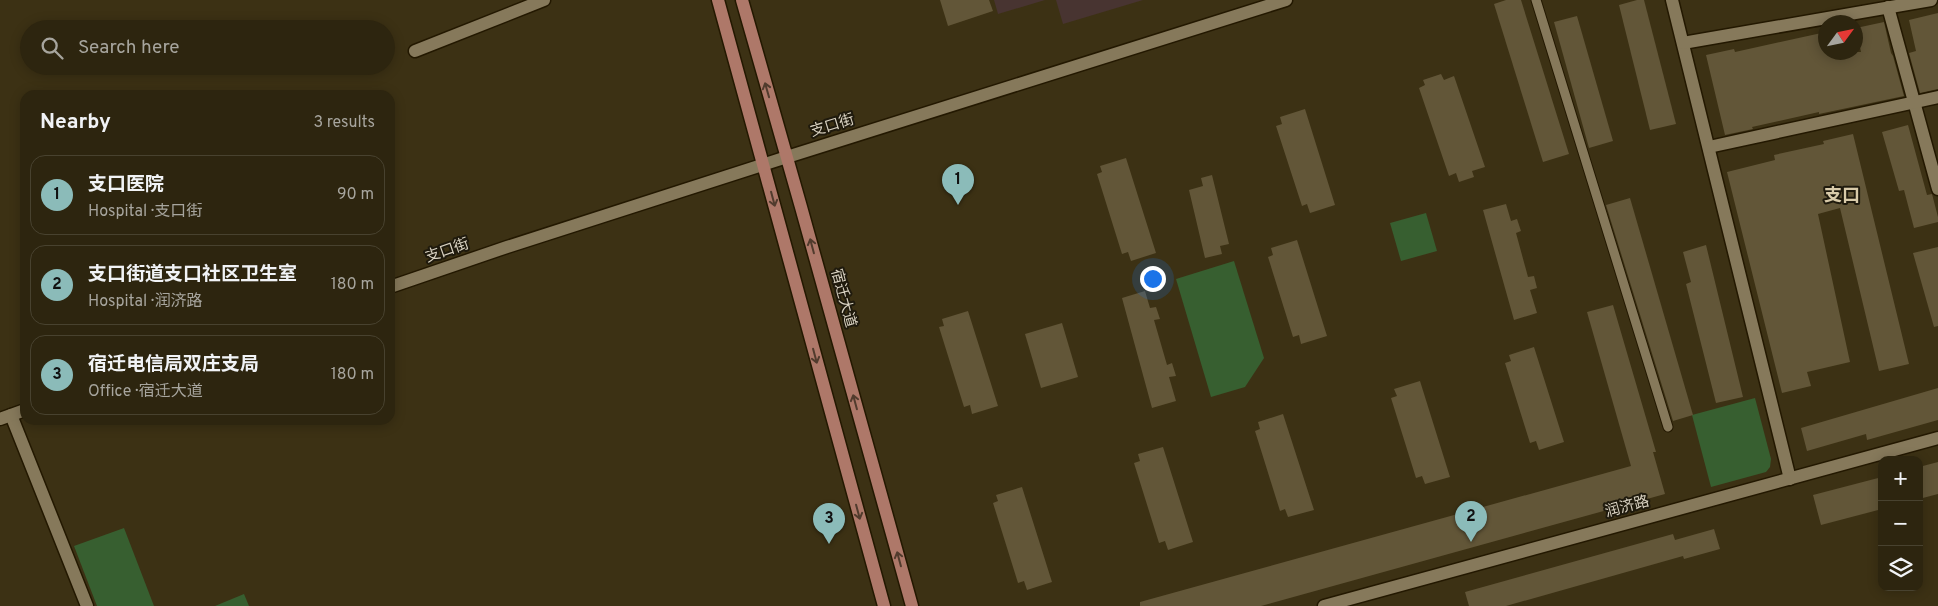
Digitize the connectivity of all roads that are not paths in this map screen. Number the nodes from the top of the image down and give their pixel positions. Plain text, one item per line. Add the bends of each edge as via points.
1 (544, 0) edge
2 (718, 0) edge
3 (742, 0) edge
4 (1286, 0) edge
5 (1536, 0) edge
6 (1672, 0) edge
7 (1931, 0) edge
8 (1888, 7) junction
9 (1683, 43) junction
10 (415, 51) dead end
11 (1938, 97) edge
12 (1914, 102) junction
13 (1709, 147) junction
14 (787, 157) junction
15 (763, 164) junction
16 (1938, 189) edge
17 (395, 285) edge
18 (20, 412) edge
19 (6, 417) edge
20 (1668, 428) dead end
21 (1938, 438) edge
22 (1790, 479) junction
23 (87, 606) edge
24 (884, 606) edge
25 (912, 606) edge
26 (1324, 606) edge

1 - 10 street
2 - 15 main road
14 -> 3 main road, 宿迁大道
4 - 14 street, 支口街
5 - 20 street
6 - 9 street
7 - 8 street
8 - 9 street
8 - 12 street
9 - 13 street
11 - 12 street
12 - 13 street
12 - 16 street
13 - 22 street
14 - 15 street, 支口街
25 -> 14 main road, 宿迁大道
15 - 17 street, 支口街
15 -> 24 main road
18 - 19 street
19 - 23 street
21 - 22 street, 润济路
22 - 26 street, 润济路

